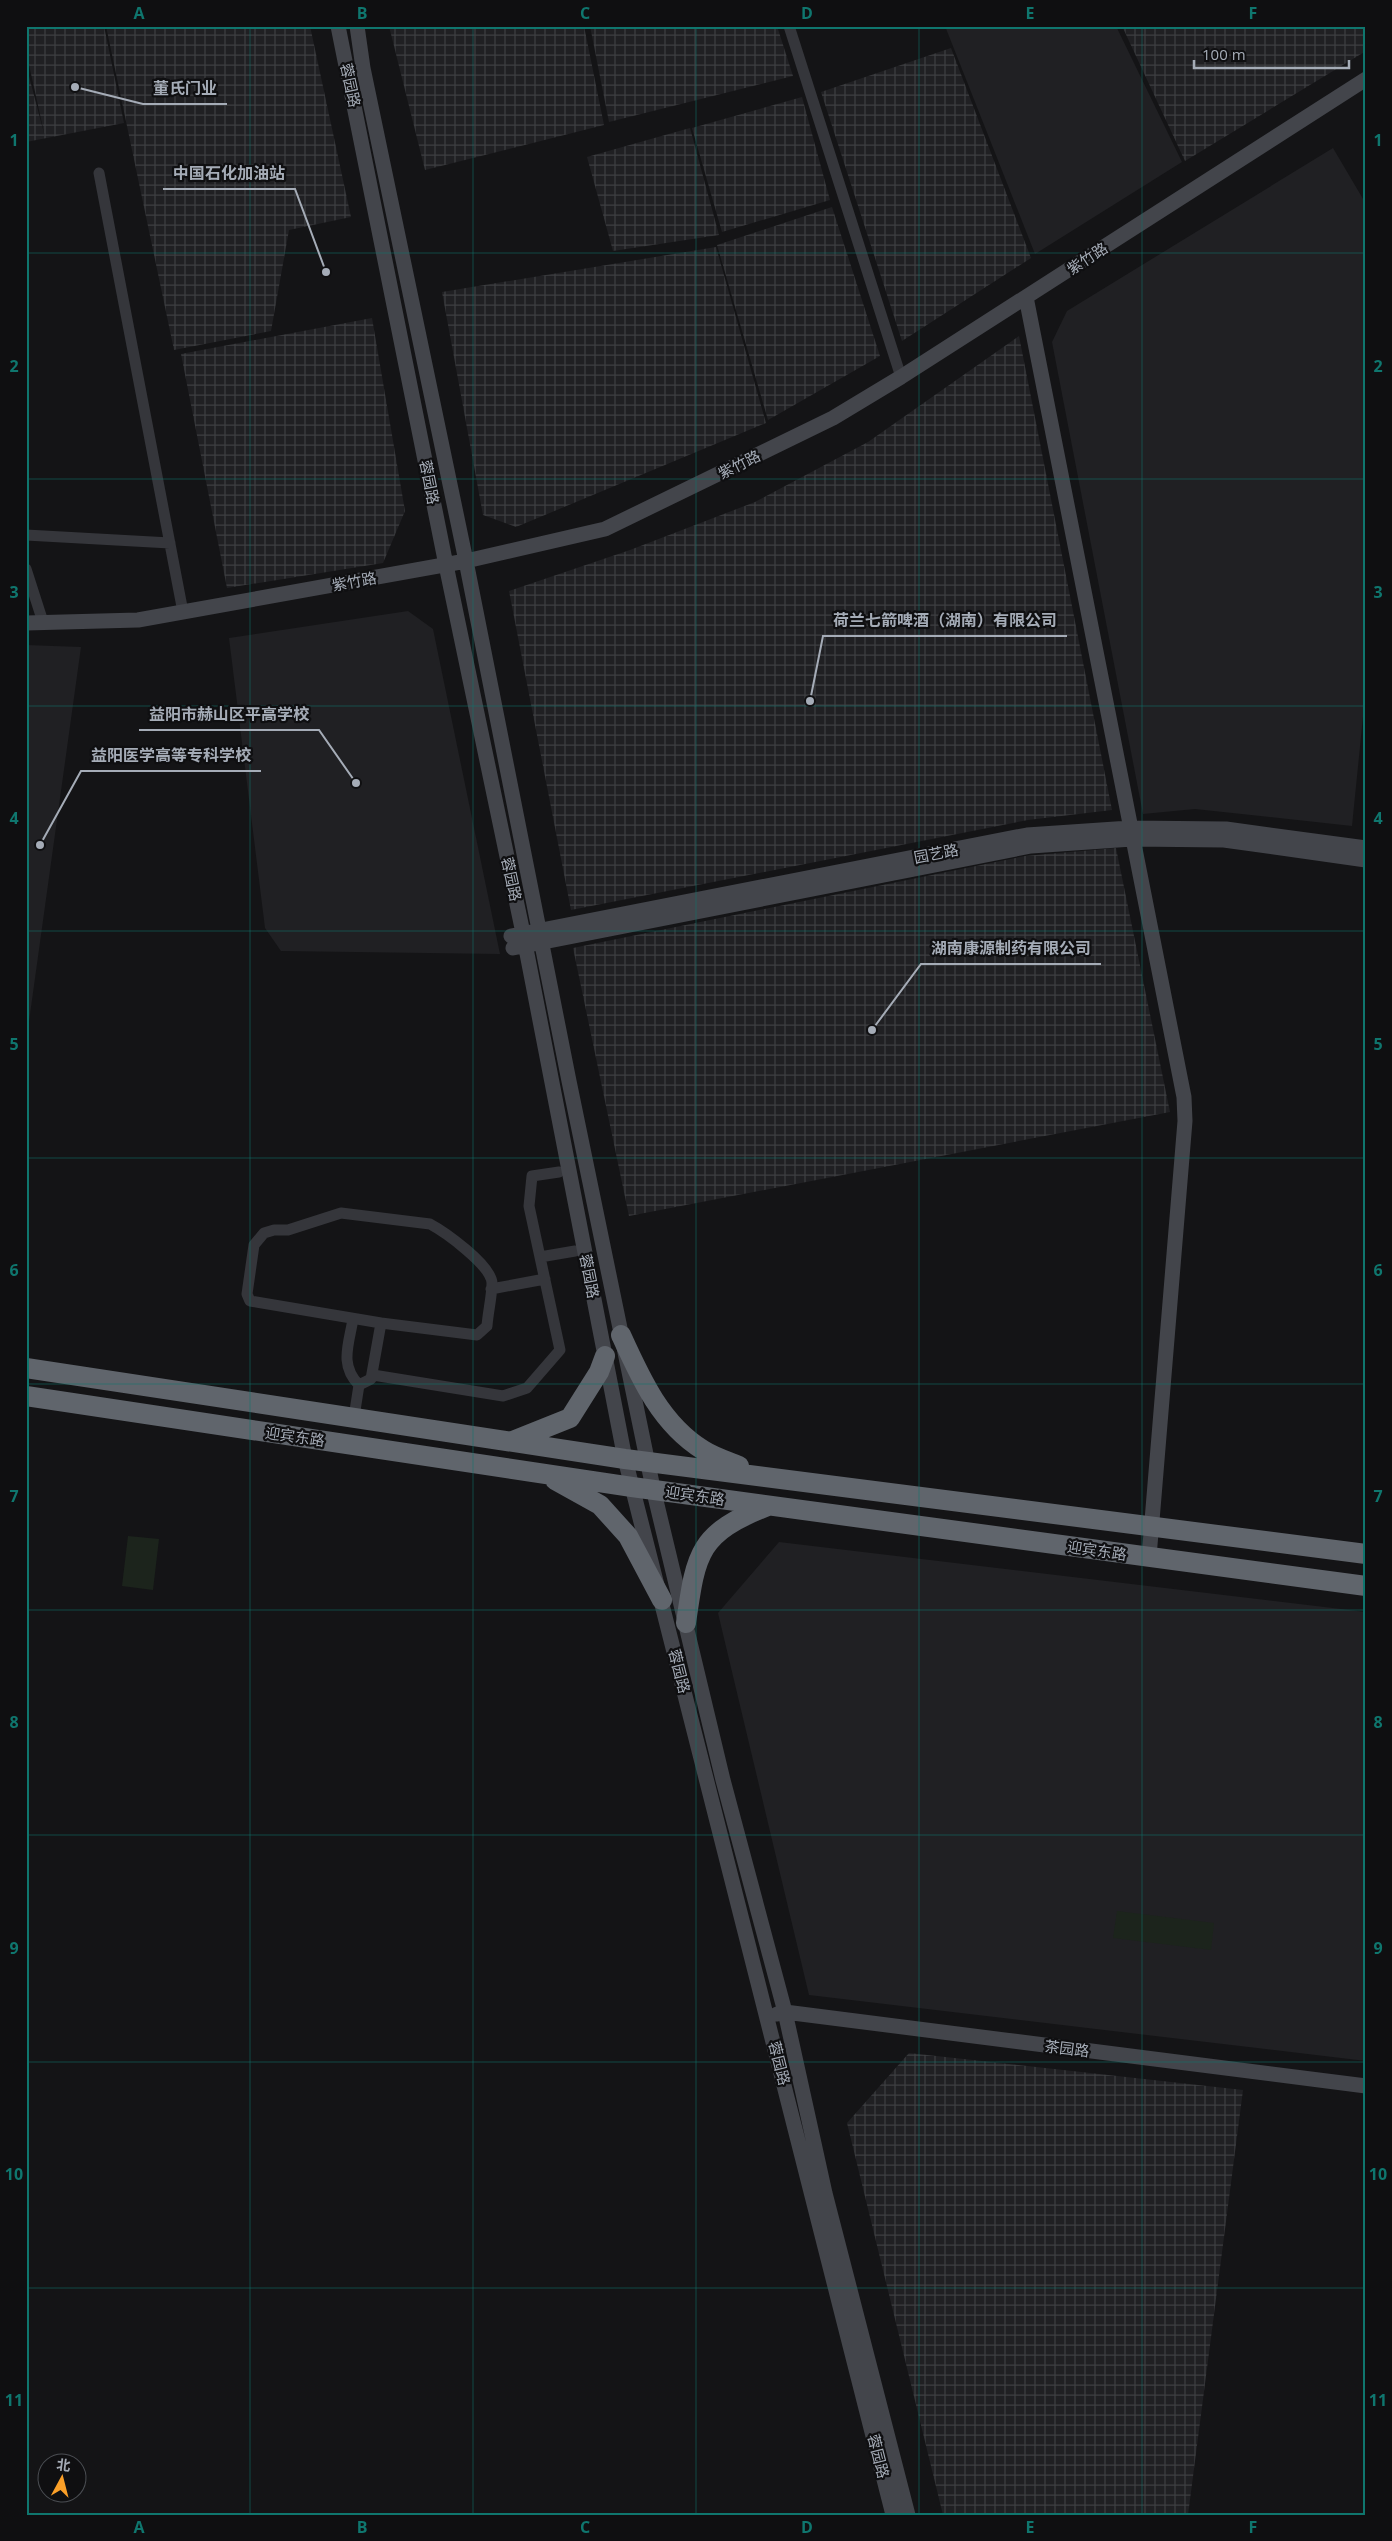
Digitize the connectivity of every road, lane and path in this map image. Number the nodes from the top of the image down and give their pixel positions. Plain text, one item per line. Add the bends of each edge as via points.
1 (338, 26) edge
2 (357, 26) edge
3 (790, 26) edge
4 (1366, 79) edge
5 (99, 173) dead end
6 (1026, 297) junction
7 (901, 378) junction
8 (26, 535) edge
9 (170, 543) junction
10 (466, 561) junction
11 (446, 565) junction
12 (26, 569) edge
13 (183, 612) junction
14 (43, 622) junction
15 (26, 623) edge
16 (1131, 833) junction
17 (1366, 848) edge
18 (1366, 860) edge
19 (540, 936) junction
20 (518, 941) junction
21 (559, 1172) dead end
22 (575, 1251) dead end
23 (540, 1257) junction
24 (545, 1279) junction
25 (491, 1289) junction
26 (353, 1319) junction
27 (381, 1323) junction
28 (621, 1336) junction
29 (605, 1356) junction
30 (26, 1368) edge
31 (373, 1375) junction
32 (359, 1385) junction
33 (26, 1396) edge
34 (354, 1417) junction
35 (490, 1437) junction
36 (514, 1441) junction
37 (625, 1458) junction
38 (648, 1461) junction
39 (486, 1465) junction
40 (542, 1473) junction
41 (770, 1476) junction
42 (632, 1487) junction
43 (653, 1488) junction
44 (773, 1506) junction
45 (1153, 1527) junction
46 (1366, 1554) edge
47 (1150, 1557) junction
48 (1366, 1586) edge
49 (662, 1600) junction
50 (686, 1623) junction
51 (786, 2012) junction
52 (768, 2016) junction
53 (1366, 2086) edge
54 (894, 2515) edge
55 (908, 2515) edge

1 - 11 street, 蓉园路
2 - 10 street, 蓉园路
3 - 7 street
4 - 6 street, 紫竹路
5 - 9 street
6 - 7 street, 紫竹路
6 - 16 street
7 - 10 street, 紫竹路 via 833,418 604,529
8 - 9 street
9 - 13 street
10 - 11 street, 紫竹路
10 - 19 street, 蓉园路
11 - 13 street, 紫竹路
11 - 20 street, 蓉园路
12 - 14 street
13 - 14 street, 紫竹路 via 138,620
14 - 15 street, 紫竹路
16 - 17 street, 园艺路 via 1226,829
16 - 18 street, 园艺路 via 1224,840
16 - 19 street, 园艺路 via 1001,851
16 - 45 street via 1184,1097 1185,1121
19 - 20 street, 园艺路
19 - 28 street, 蓉园路
20 - 29 street, 蓉园路
21 - 23 street via 532,1176 529,1206
22 - 23 street
23 - 24 street
24 - 25 street
24 - 31 street via 560,1350 527,1388 503,1396
25 - 26 street via 492,1281 484,1266 430,1224 341,1212 288,1230 264,1233 254,1245 247,1294 250,1301
25 - 27 street via 487,1326 476,1335
26 - 27 street
26 - 32 street via 346,1364
27 - 31 street
28 - 38 street, 蓉园路
28 - 41 highway via 644,1386 673,1426 704,1451
29 - 36 highway via 599,1372 570,1418
29 - 37 street, 蓉园路
30 - 34 highway, 迎宾东路
31 - 32 street
32 - 34 street
33 - 39 highway, 迎宾东路
34 - 35 highway, 迎宾东路
35 - 36 highway, 迎宾东路
35 - 39 highway
36 - 37 highway, 迎宾东路
37 - 38 highway, 迎宾东路
37 - 42 street, 蓉园路
38 - 41 highway, 迎宾东路
38 - 43 street, 蓉园路
39 - 40 highway, 迎宾东路
40 - 42 highway, 迎宾东路
40 - 49 highway via 600,1505 628,1536
41 - 44 highway
41 - 45 highway, 迎宾东路
42 - 43 highway, 迎宾东路
42 - 49 street, 蓉园路
43 - 44 highway, 迎宾东路
43 - 50 street, 蓉园路
44 - 47 highway, 迎宾东路
44 - 50 highway via 736,1518 709,1539 694,1573
45 - 46 highway, 迎宾东路
45 - 47 street
47 - 48 highway, 迎宾东路
49 - 52 street, 蓉园路
50 - 51 street, 蓉园路 via 723,1780
51 - 52 street, 茶园路
51 - 53 street, 茶园路
51 - 55 street, 蓉园路 via 825,2193
52 - 54 street, 蓉园路

